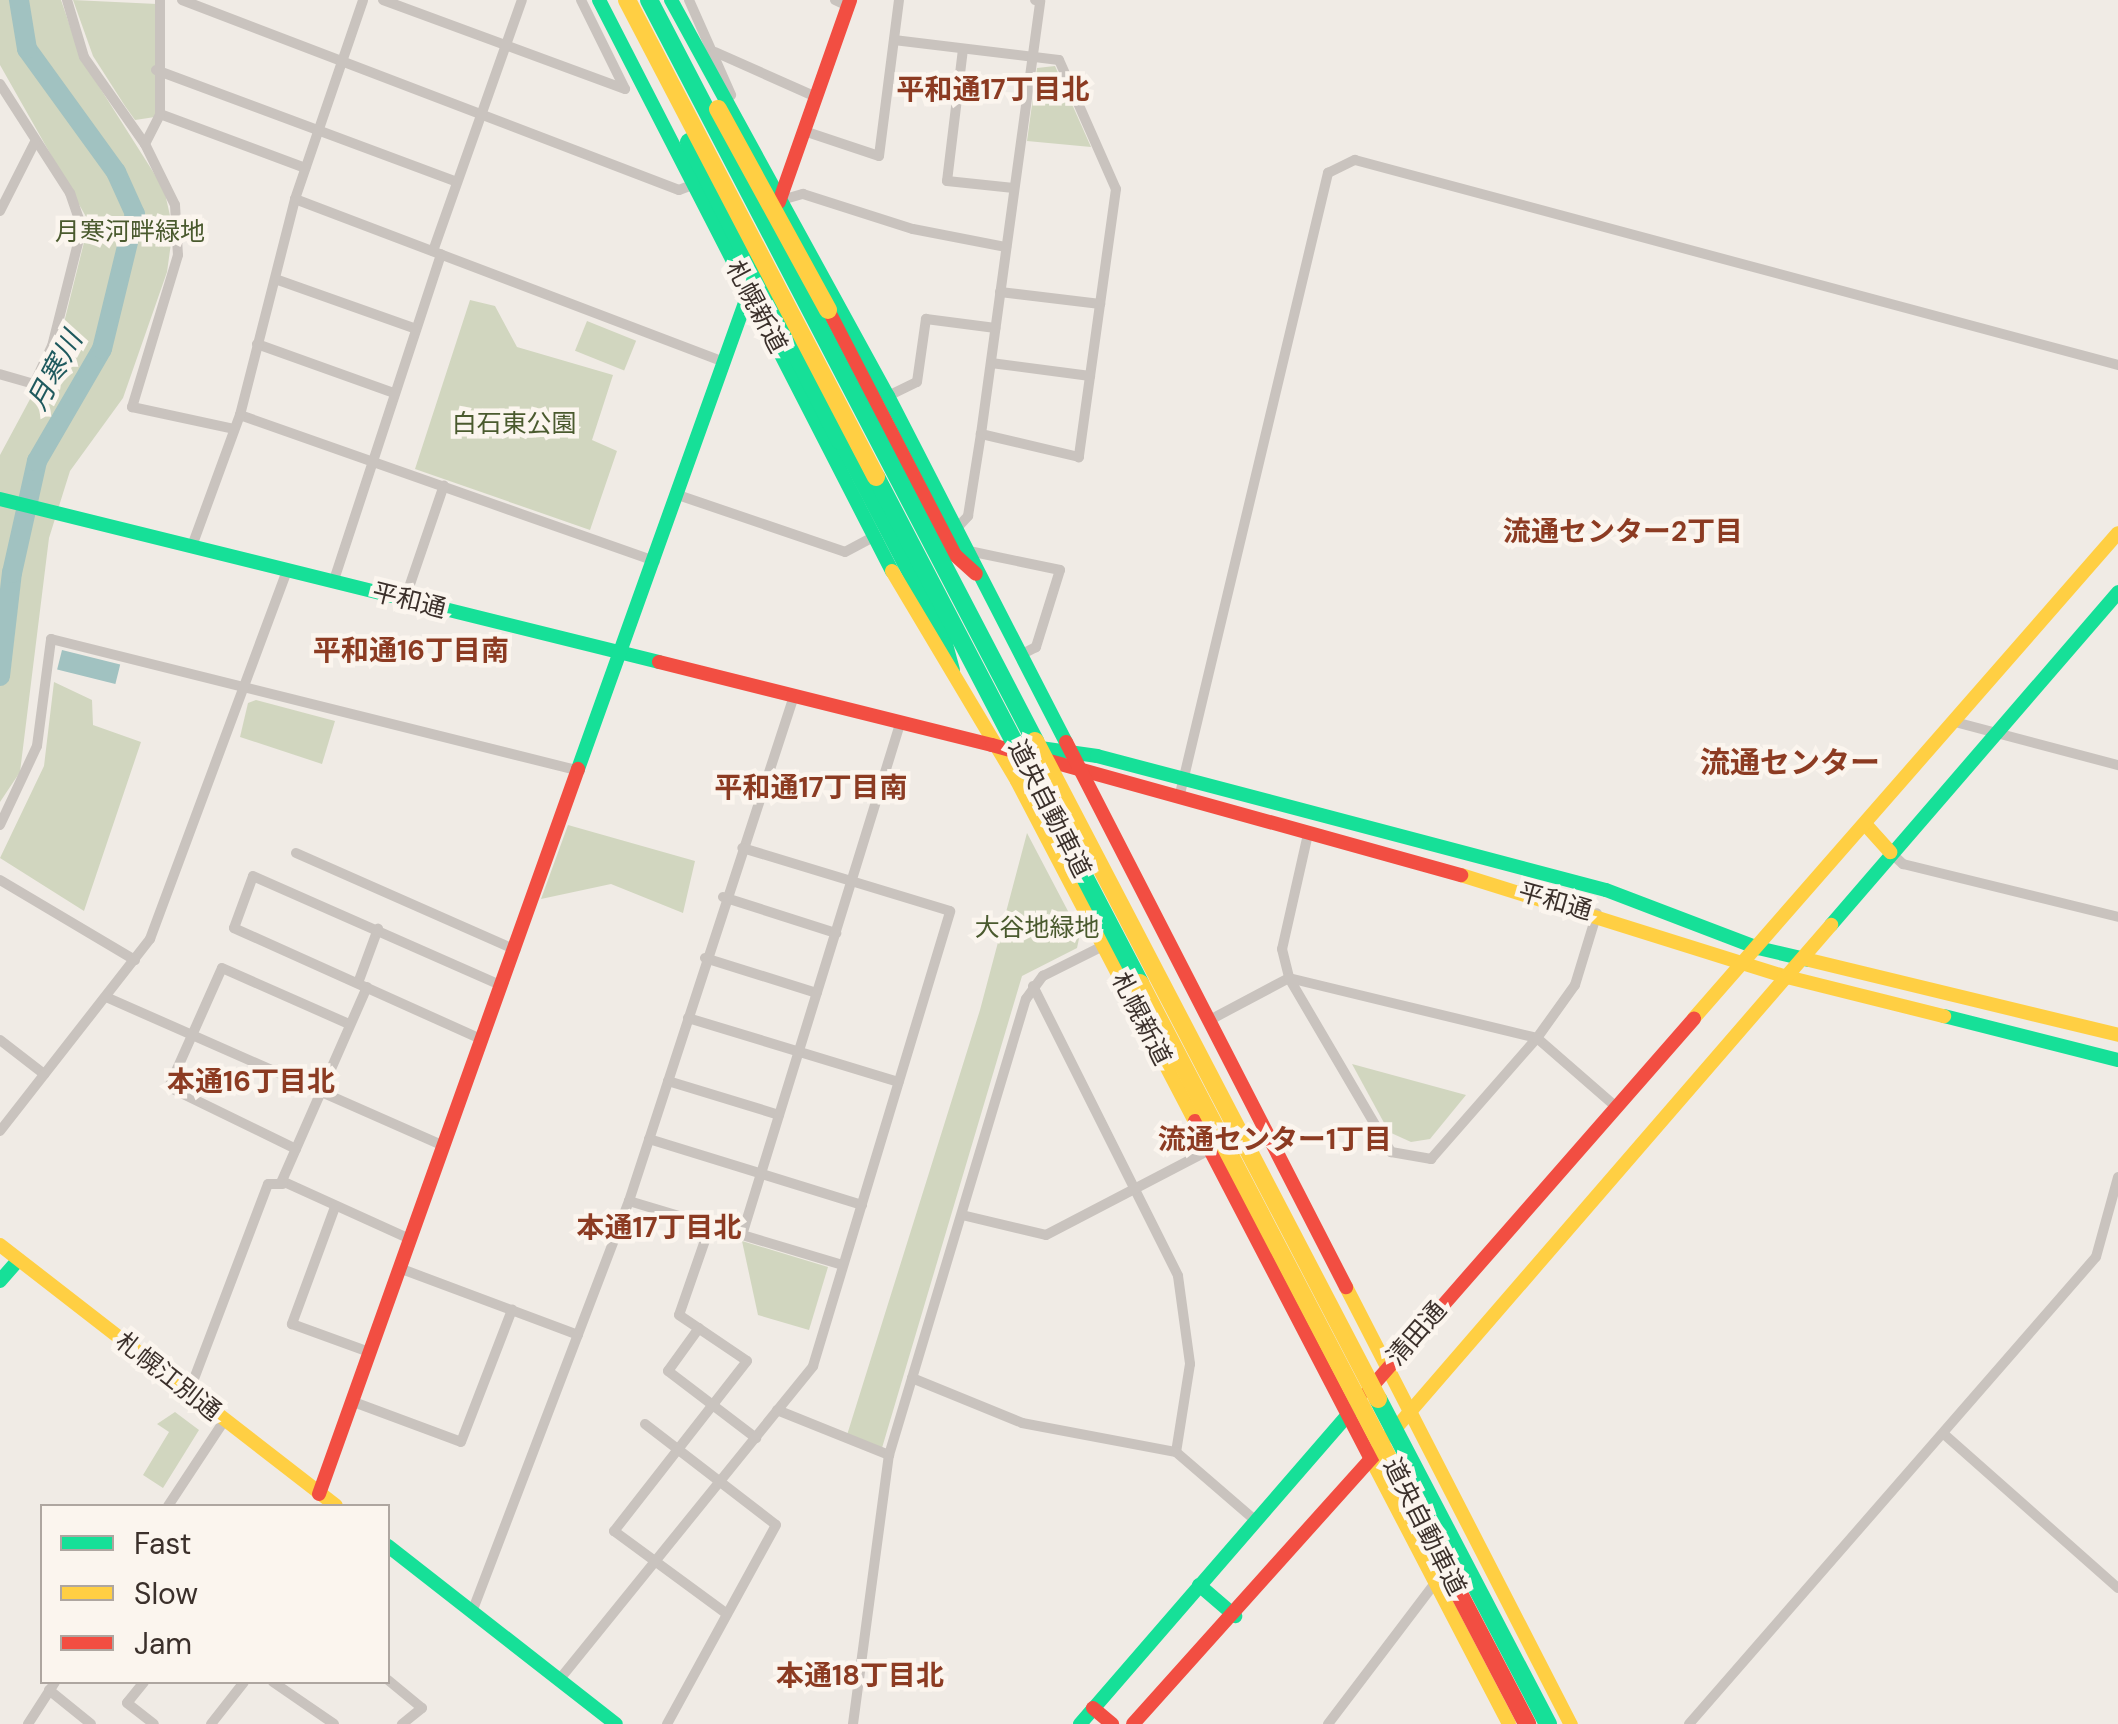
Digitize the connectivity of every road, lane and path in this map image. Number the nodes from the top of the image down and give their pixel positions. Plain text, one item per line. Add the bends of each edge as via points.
1 (66, 0) edge
2 (160, 0) edge
3 (182, 0) edge
4 (363, 0) edge
5 (383, 0) edge
6 (522, 0) edge
7 (582, 0) edge
8 (598, 0) edge
9 (626, 0) edge
10 (649, 0) edge
11 (671, 0) edge
12 (689, 0) edge
13 (898, 0) edge
14 (1035, 0) edge
15 (844, 2) edge
16 (662, 26) junction
17 (894, 40) junction
18 (506, 44) junction
19 (962, 49) junction
20 (715, 52) junction
21 (1032, 57) junction
22 (340, 62) junction
23 (156, 70) junction
24 (634, 83) junction
25 (0, 84) edge
26 (816, 96) junction
27 (482, 112) junction
28 (160, 114) junction
29 (740, 120) junction
30 (804, 131) junction
31 (317, 132) junction
32 (36, 142) junction
33 (145, 144) junction
34 (305, 168) junction
35 (458, 182) junction
36 (692, 185) junction
37 (1014, 188) junction
38 (783, 196) junction
39 (295, 200) junction
40 (0, 211) edge
41 (1006, 247) junction
42 (437, 252) junction
43 (278, 280) junction
44 (1000, 292) junction
45 (749, 294) junction
46 (1100, 304) junction
47 (995, 328) junction
48 (416, 329) junction
49 (257, 344) junction
50 (725, 362) junction
51 (991, 364) junction
52 (2118, 365) edge
53 (0, 374) edge
54 (1090, 376) junction
55 (394, 392) junction
56 (888, 396) junction
57 (240, 415) junction
58 (234, 430) junction
59 (981, 434) junction
60 (371, 459) junction
61 (444, 485) junction
62 (678, 495) junction
63 (0, 498) edge
64 (956, 529) junction
65 (2118, 533) edge
66 (876, 536) junction
67 (192, 546) junction
68 (969, 552) junction
69 (655, 561) junction
70 (287, 572) junction
71 (983, 580) junction
72 (333, 583) junction
73 (2118, 592) edge
74 (405, 599) junction
75 (622, 655) junction
76 (1020, 655) junction
77 (244, 688) junction
78 (958, 694) junction
79 (794, 696) junction
80 (1955, 722) junction
81 (900, 724) junction
82 (1994, 734) junction
83 (992, 745) junction
84 (1065, 748) junction
85 (2118, 765) edge
86 (581, 772) junction
87 (1077, 773) junction
88 (1181, 789) junction
89 (1865, 824) junction
90 (0, 825) edge
91 (1308, 834) junction
92 (742, 848) junction
93 (1890, 852) junction
94 (296, 854) dead end
95 (0, 880) edge
96 (852, 882) junction
97 (724, 897) junction
98 (1597, 913) junction
99 (2118, 917) edge
100 (378, 928) junction
101 (836, 934) junction
102 (1102, 946) junction
103 (1758, 948) junction
104 (516, 950) junction
105 (1805, 955) junction
106 (705, 958) junction
107 (135, 960) junction
108 (1742, 964) junction
109 (1289, 978) junction
110 (1787, 978) junction
111 (362, 985) junction
112 (502, 986) junction
113 (1032, 986) junction
114 (817, 993) junction
115 (106, 997) junction
116 (688, 1018) junction
117 (1206, 1022) junction
118 (349, 1024) junction
119 (194, 1034) junction
120 (2118, 1035) edge
121 (1538, 1038) junction
122 (0, 1040) edge
123 (482, 1040) junction
124 (797, 1054) junction
125 (2118, 1060) edge
126 (44, 1074) junction
127 (668, 1082) junction
128 (900, 1082) junction
129 (320, 1094) junction
130 (1614, 1105) junction
131 (779, 1116) junction
132 (0, 1131) edge
133 (649, 1139) junction
134 (444, 1146) junction
135 (296, 1149) junction
136 (1208, 1150) junction
137 (760, 1174) junction
138 (2118, 1177) edge
139 (283, 1184) junction
140 (1137, 1188) junction
141 (629, 1201) junction
142 (862, 1205) junction
143 (335, 1208) junction
144 (962, 1215) junction
145 (710, 1226) junction
146 (742, 1235) junction
147 (410, 1240) junction
148 (0, 1245) edge
149 (18, 1260) junction
150 (844, 1265) junction
151 (400, 1268) junction
152 (0, 1282) edge
153 (512, 1310) junction
154 (699, 1328) junction
155 (578, 1335) junction
156 (369, 1352) junction
157 (1386, 1369) junction
158 (912, 1378) junction
159 (189, 1393) junction
160 (351, 1401) junction
161 (714, 1406) junction
162 (778, 1410) junction
163 (1410, 1410) junction
164 (1348, 1416) junction
165 (224, 1420) junction
166 (645, 1424) dead end
167 (1945, 1435) junction
168 (756, 1438) junction
169 (679, 1450) junction
170 (1176, 1452) junction
171 (890, 1456) junction
172 (1370, 1460) junction
173 (722, 1481) junction
174 (319, 1494) junction
175 (169, 1504) edge
176 (333, 1504) edge
177 (1256, 1521) junction
178 (390, 1548) edge
179 (655, 1566) junction
180 (1436, 1584) junction
181 (1199, 1585) junction
182 (2118, 1588) edge
183 (472, 1613) junction
184 (727, 1614) junction
185 (1235, 1616) junction
186 (558, 1680) junction
187 (390, 1682) edge
188 (142, 1684) edge
189 (242, 1684) edge
190 (276, 1684) edge
191 (52, 1686) edge
192 (1094, 1708) junction
193 (316, 1712) junction
194 (28, 1724) edge
195 (91, 1724) edge
196 (154, 1724) edge
197 (211, 1724) edge
198 (307, 1724) edge
199 (334, 1724) edge
200 (402, 1724) edge
201 (616, 1724) edge
202 (668, 1724) edge
203 (853, 1724) edge
204 (1080, 1724) edge
205 (1112, 1724) edge
206 (1133, 1724) edge
207 (1328, 1724) edge
208 (1509, 1724) edge
209 (1526, 1724) edge
210 (1548, 1724) edge
211 (1571, 1724) edge
212 (1689, 1724) edge

1 - 33 street via 84,57
2 - 23 street
3 - 22 street
4 - 22 street
5 - 18 street
6 - 18 street
7 - 24 street
8 - 24 main road, 札幌新道
9 - 78 main road, bridge via 731,232 946,644
9 - 209 main road, 道央自動車道, bridge
10 - 16 main road, 道央自動車道, bridge
11 - 29 main road
12 - 20 street
13 - 17 street
14 - 21 street via 1040,1
15 - 26 main road
16 - 71 main road, bridge via 716,106 955,555
16 - 210 main road, 道央自動車道, bridge
17 - 19 street
17 - 30 street via 879,156
18 - 24 street
18 - 27 street
19 - 21 street
19 - 37 street via 947,181
20 - 26 street
20 - 29 street
21 - 37 street
21 - 46 street via 1059,60 1116,188
22 - 27 street
22 - 31 street
23 - 28 street
23 - 31 street
24 - 36 main road, 札幌新道
25 - 32 street
26 - 30 main road
27 - 35 street
27 - 36 street via 679,190
28 - 33 street
28 - 34 street
29 - 38 main road
30 - 38 main road
31 - 34 street
31 - 35 street
32 - 40 street
32 - 53 street via 70,193 82,227 52,346 34,384
33 - 58 street via 175,205 178,255 132,407
34 - 39 street
35 - 42 street
36 - 45 main road, 札幌新道
37 - 41 street
38 - 41 street via 803,194 913,229
38 - 45 main road
38 - 56 main road
39 - 42 street
39 - 43 street
41 - 44 street
42 - 48 street
42 - 50 street
43 - 48 street
43 - 49 street
44 - 46 street
44 - 47 street
45 - 50 main road
45 - 66 main road, 札幌新道
46 - 54 street
47 - 51 street
47 - 56 street via 926,319 917,382
48 - 55 street
49 - 55 street
49 - 57 street
50 - 62 main road
51 - 54 street
51 - 59 street
52 - 88 street via 1355,160 1328,173
54 - 59 street via 1079,457
55 - 60 street
56 - 64 main road
57 - 58 street
57 - 60 street
58 - 67 street
59 - 64 street via 968,516
60 - 61 street
60 - 72 street
61 - 69 street
61 - 74 street
62 - 66 street via 844,552
62 - 69 main road
63 - 67 main road, 平和通
64 - 68 main road
65 - 80 main road, 清田通
66 - 78 main road, 札幌新道
67 - 70 main road, 平和通
68 - 71 main road
68 - 76 street via 1060,570 1036,646
69 - 75 main road
70 - 72 main road, 平和通
70 - 77 street
71 - 76 main road
72 - 74 main road, 平和通
73 - 82 main road, 清田通
74 - 75 main road, 平和通
75 - 79 main road, 平和通
75 - 86 main road
76 - 84 main road
77 - 86 street
77 - 90 street via 51,639 37,746
77 - 107 street via 164,910
78 - 83 main road, 札幌新道
79 - 81 main road, 平和通
79 - 92 street
80 - 82 street
80 - 89 main road, 清田通
81 - 83 main road, 平和通
81 - 96 street
82 - 85 street
82 - 93 main road, 清田通
83 - 84 main road, 平和通
83 - 87 main road, 平和通
83 - 102 main road, 札幌新道
84 - 87 main road
84 - 88 main road, 平和通
86 - 104 main road
87 - 88 main road, 平和通
87 - 117 main road
88 - 91 main road, 平和通
88 - 103 main road, 平和通 via 1606,890
89 - 93 main road
89 - 103 main road, 清田通
91 - 98 main road, 平和通
91 - 109 street via 1282,949
92 - 96 street
92 - 97 street
93 - 99 street via 1903,864
93 - 105 main road, 清田通
94 - 104 street
95 - 107 street
96 - 101 street
96 - 128 street via 950,912
97 - 101 street
97 - 106 street
98 - 108 main road, 平和通
98 - 121 street via 1576,985
100 - 111 street
100 - 111 street via 253,876 234,928
100 - 112 street
101 - 114 street
102 - 113 street
102 - 136 main road, 札幌新道
103 - 105 main road, 平和通
103 - 108 main road, 清田通
104 - 112 main road
105 - 110 main road, 清田通
105 - 120 main road, 平和通
106 - 114 street
106 - 116 street
107 - 115 street
108 - 110 main road, 平和通
108 - 130 main road, 清田通
109 - 117 street
109 - 121 street
109 - 121 street via 1390,1152 1431,1159
110 - 125 main road, 平和通
110 - 163 main road, 清田通
111 - 118 street
111 - 123 street
112 - 123 main road
113 - 140 street
113 - 144 street
114 - 124 street
115 - 119 street
115 - 126 street
116 - 124 street
116 - 127 street
117 - 157 main road
118 - 119 street via 222,968
118 - 129 street
119 - 129 street
119 - 135 street via 168,1087
121 - 130 street
122 - 126 street
123 - 134 main road
124 - 128 street
124 - 131 street
126 - 132 street
127 - 131 street
127 - 133 street
128 - 142 street
129 - 134 street
129 - 135 street
130 - 157 main road, 清田通
131 - 137 street
133 - 137 street
133 - 141 street
134 - 147 main road
135 - 139 street
136 - 140 street
136 - 164 main road, 札幌新道
137 - 142 street
137 - 146 street
138 - 167 street via 2096,1257
139 - 143 street
139 - 159 street via 268,1184
140 - 144 street via 1046,1235
140 - 170 street via 1171,1254 1188,1318 1190,1364
141 - 145 street
141 - 155 street
142 - 150 street
143 - 147 street
143 - 156 street via 292,1324
144 - 158 street
145 - 146 street
145 - 154 street via 679,1315
146 - 150 street
147 - 151 main road
148 - 149 main road, 札幌江別通
149 - 152 main road
149 - 159 main road, 札幌江別通
150 - 162 street via 813,1366
151 - 153 street
151 - 156 main road
153 - 155 street
153 - 160 street via 460,1442
154 - 161 street via 668,1370
154 - 161 street via 748,1362
155 - 183 street
156 - 160 main road
157 - 163 main road
157 - 164 main road, 清田通
158 - 170 street via 1022,1422
158 - 171 street
159 - 165 main road, 札幌江別通
160 - 174 main road
161 - 168 street
161 - 169 street
162 - 168 street
162 - 171 street
163 - 172 main road, 清田通
163 - 211 main road
164 - 172 main road, 札幌新道
164 - 177 main road, 清田通
165 - 174 main road, 札幌江別通
165 - 175 street
166 - 169 street
167 - 182 street
167 - 212 street
168 - 173 street
169 - 173 street
169 - 179 street via 614,1531
170 - 177 street
171 - 203 street
172 - 180 main road, 札幌新道
172 - 185 main road, 清田通
173 - 179 street
173 - 184 street via 776,1525
174 - 176 main road, 札幌江別通
177 - 181 main road, 清田通
178 - 183 main road
179 - 184 street
179 - 186 street
180 - 207 street
180 - 208 main road, 札幌新道
181 - 185 main road
181 - 192 main road, 清田通
183 - 186 main road
184 - 202 street
185 - 206 main road, 清田通
186 - 201 main road
187 - 200 street via 422,1708
188 - 196 street via 127,1703
189 - 197 street
190 - 193 street
191 - 194 street
191 - 195 street
192 - 204 main road, 清田通
192 - 205 main road
193 - 198 street
193 - 199 street

